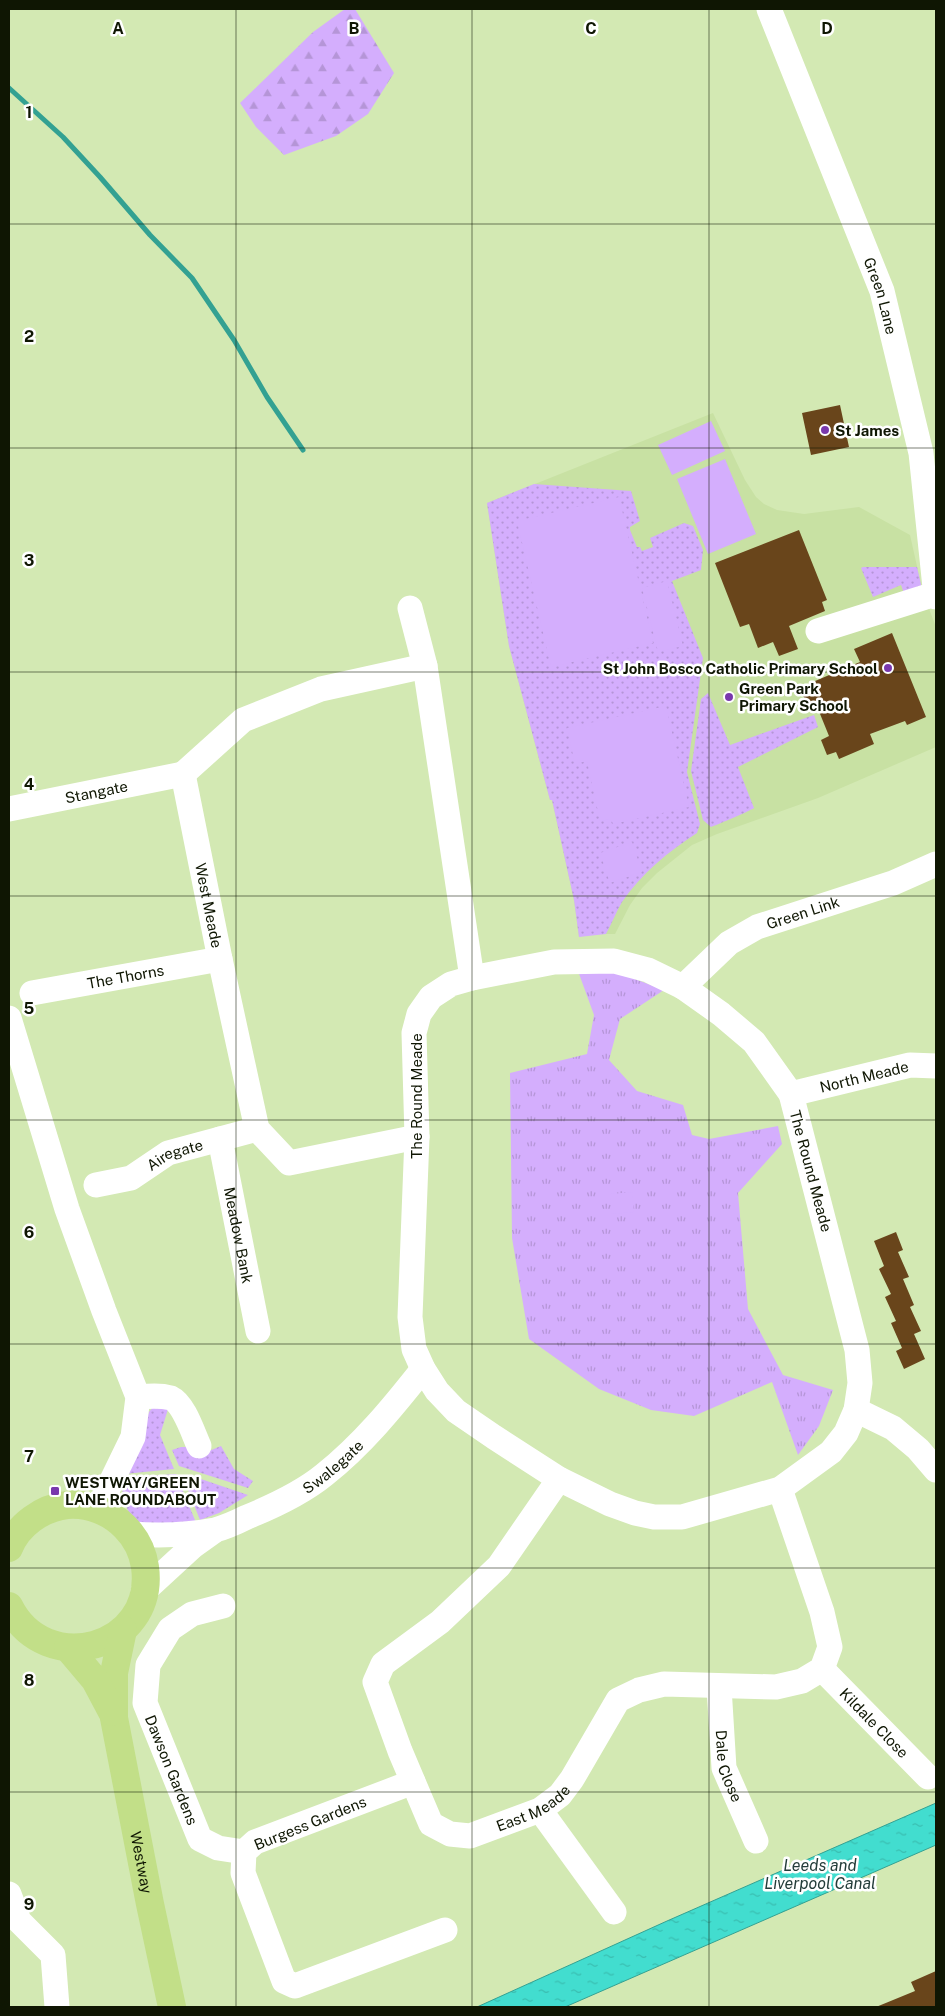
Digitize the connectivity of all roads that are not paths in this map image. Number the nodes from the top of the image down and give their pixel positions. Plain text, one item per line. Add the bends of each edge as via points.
1 (769, 9) edge
2 (936, 596) edge
3 (410, 608) dead end
4 (818, 631) dead end
5 (424, 666) junction
6 (183, 774) junction
7 (9, 809) edge
8 (936, 864) edge
9 (220, 958) junction
10 (472, 978) junction
11 (683, 987) junction
12 (32, 993) dead end
13 (9, 1018) edge
14 (936, 1066) edge
15 (791, 1094) junction
16 (258, 1129) junction
17 (417, 1137) junction
18 (220, 1139) junction
19 (96, 1185) dead end
20 (258, 1331) dead end
21 (423, 1369) junction
22 (138, 1397) junction
23 (856, 1410) junction
24 (199, 1446) dead end
25 (936, 1470) edge
26 (559, 1479) junction
27 (780, 1489) junction
28 (98, 1509) junction
29 (216, 1530) junction
30 (12, 1533) edge
31 (132, 1534) junction
32 (143, 1592) junction
33 (9, 1606) edge
34 (222, 1606) dead end
35 (16, 1627) edge
36 (123, 1630) junction
37 (68, 1648) junction
38 (822, 1669) junction
39 (719, 1687) junction
40 (114, 1718) junction
41 (928, 1777) dead end
42 (413, 1782) junction
43 (540, 1810) junction
44 (756, 1840) dead end
45 (244, 1852) junction
46 (9, 1894) edge
47 (614, 1912) dead end
48 (445, 1930) dead end
49 (57, 2007) edge
50 (172, 2007) edge

1 - 2 street, Green Lane via 882,291 921,453
2 - 4 street
3 - 5 street
5 - 6 street via 321,689 243,720
5 - 10 street
6 - 7 street, Stangate
6 - 9 street, West Meade
8 - 11 street, Green Link via 893,883 757,927 729,944
9 - 12 street, The Thorns
9 - 16 street, West Meade
10 - 11 street, The Round Meade via 554,962 614,961 648,970
10 - 17 street, The Round Meade via 451,984 431,997 420,1014 414,1033
11 - 15 street, The Round Meade via 754,1042
13 - 22 street via 67,1209
14 - 15 street, North Meade via 910,1064
15 - 23 street, The Round Meade via 857,1350 860,1383
16 - 17 street via 289,1162
16 - 18 street, Airegate
17 - 21 street, The Round Meade via 410,1317 414,1348
18 - 19 street, Airegate via 168,1153 131,1178
18 - 20 street, Meadow Bank
21 - 26 street, The Round Meade via 437,1391 456,1411
21 - 29 street, Swalegate via 374,1428 324,1476 267,1509
22 - 24 street via 172,1399 184,1413
22 - 28 street via 133,1437
23 - 25 street via 893,1428
23 - 27 street, The Round Meade via 846,1433 831,1452
26 - 27 street, The Round Meade via 610,1504 654,1517 682,1517
26 - 42 street, East Meade via 499,1566 440,1622 383,1664 375,1682
27 - 38 street via 822,1612 830,1647
28 - 30 main road via 67,1505 49,1509
28 - 31 main road via 116,1518
29 - 31 street, Swalegate via 159,1536
29 - 32 street, Swalegate via 193,1546
31 - 32 main road via 143,1557 146,1577
32 - 36 main road via 134,1616
33 - 35 main road
34 - 45 street, Dawson Gardens via 192,1614 170,1629 148,1665 145,1703 200,1839 218,1848
35 - 37 main road via 42,1641
36 - 37 main road via 97,1645
36 - 40 main road, Westway via 114,1673
37 - 40 main road, Westway via 95,1680
38 - 39 street, East Meade via 802,1681 776,1688
38 - 41 street, Kildale Close
39 - 43 street, East Meade via 664,1684 639,1690 618,1700 572,1779 560,1795
39 - 44 street, Dale Close via 724,1768
40 - 50 main road, Westway
42 - 43 street, East Meade via 430,1824 450,1834 470,1836
42 - 45 street, Burgess Gardens via 255,1842
43 - 47 street
45 - 48 street, Burgess Gardens via 244,1873 284,1981 295,1986
46 - 49 street via 19,1921 53,1954

